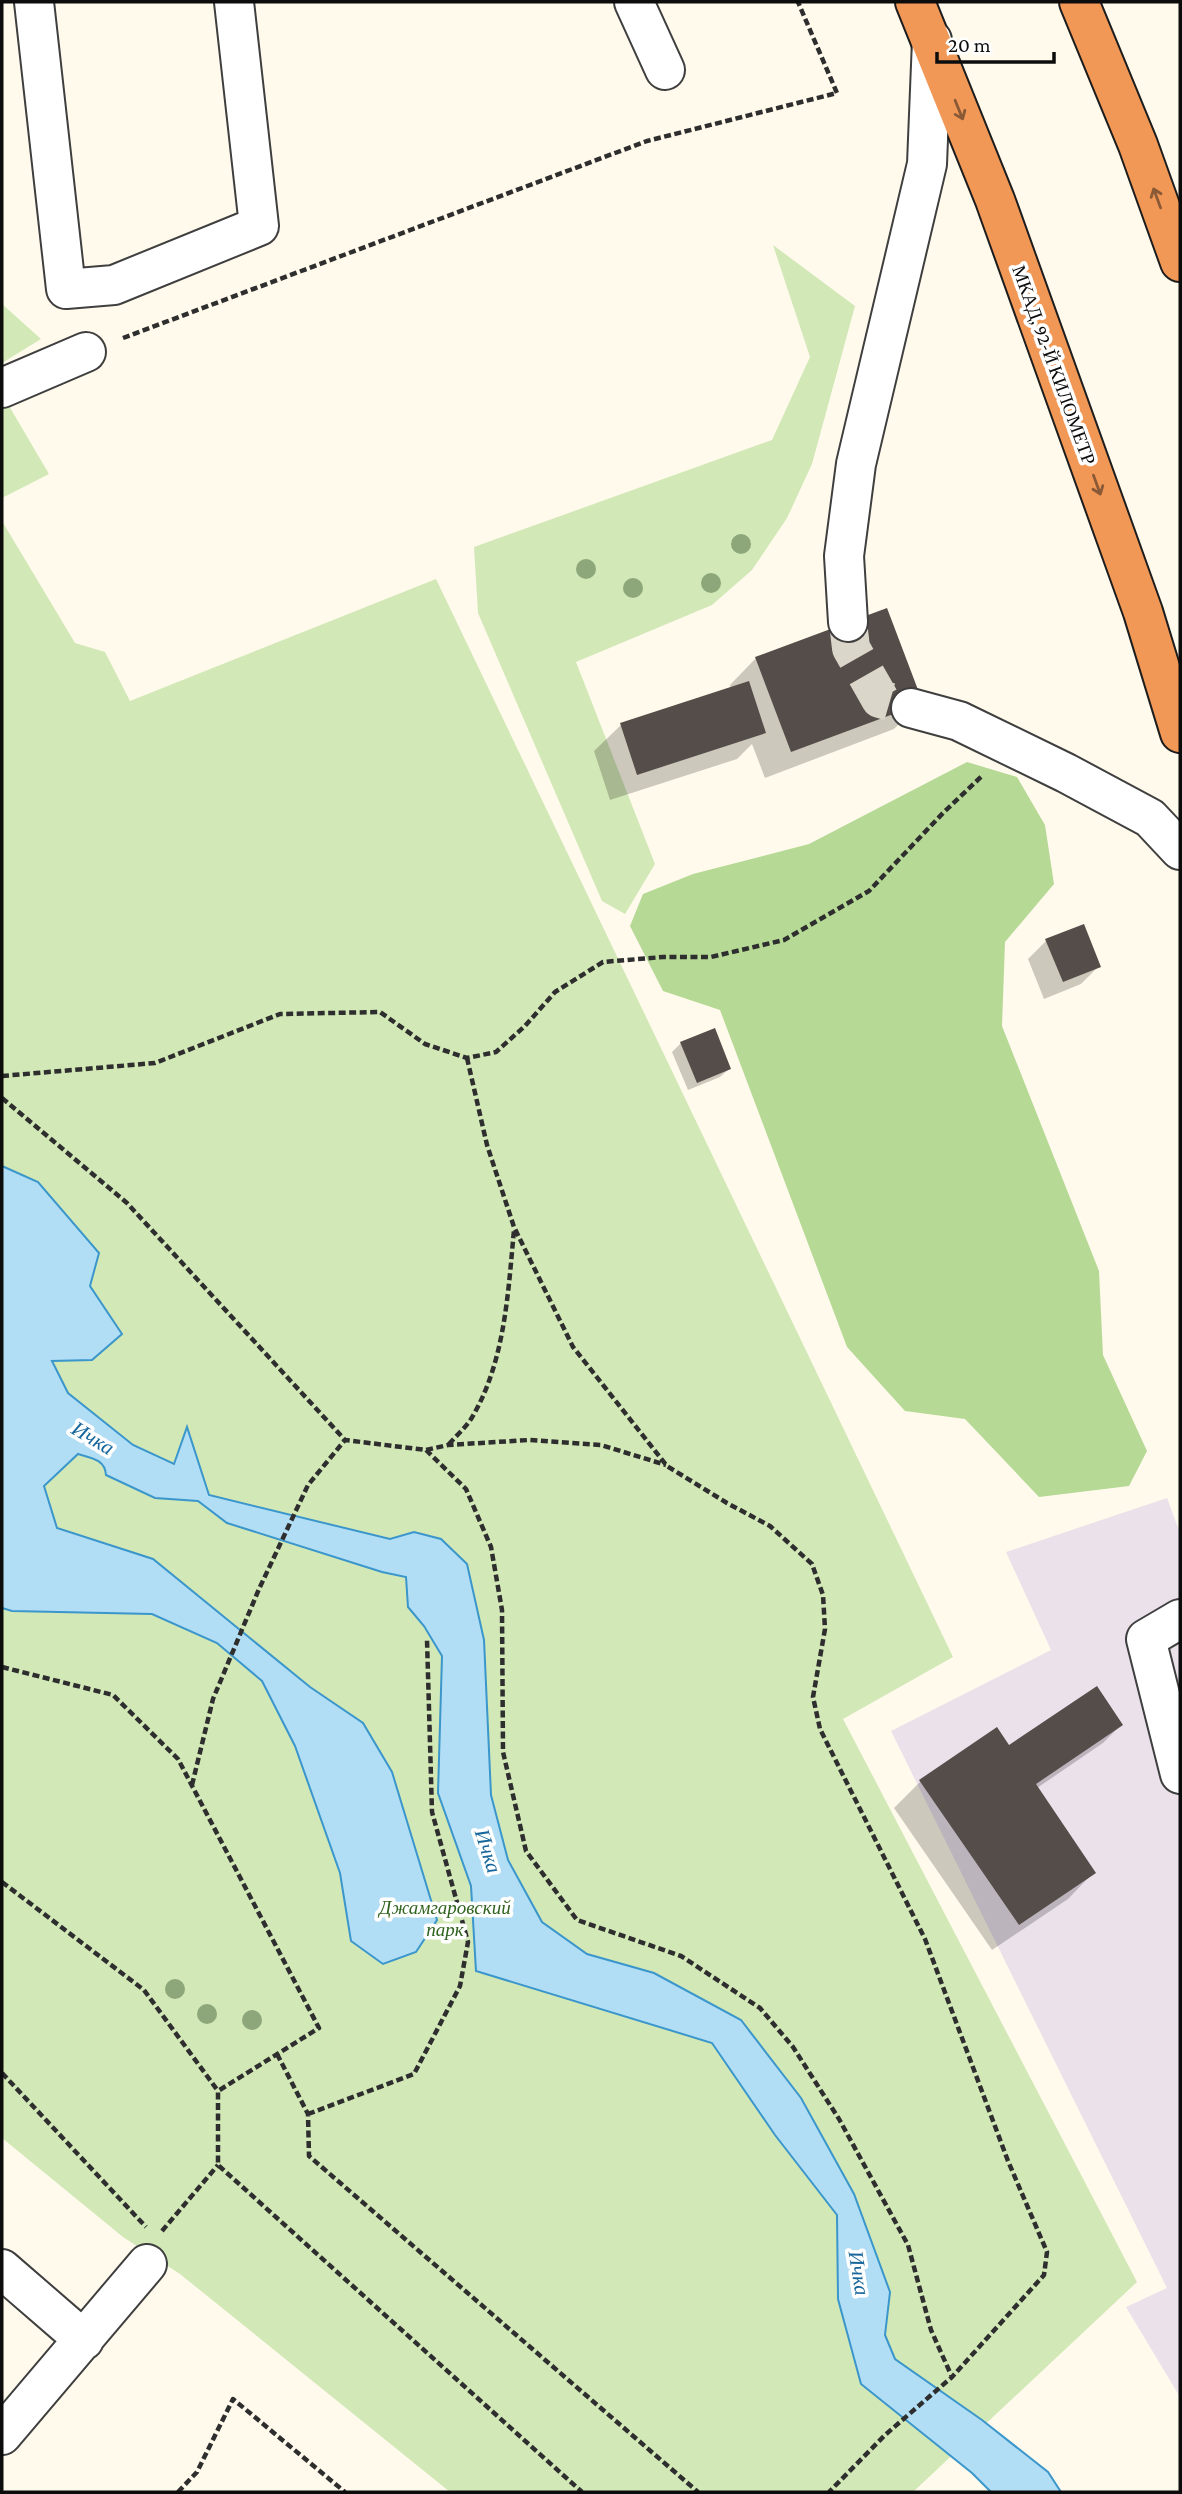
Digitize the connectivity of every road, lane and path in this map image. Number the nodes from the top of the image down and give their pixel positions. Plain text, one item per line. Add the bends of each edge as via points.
1 (34, 2) edge
2 (234, 2) edge
3 (634, 2) edge
4 (798, 2) edge
5 (915, 2) edge
6 (1079, 2) edge
7 (932, 40) junction
8 (665, 70) dead end
9 (1180, 262) edge
10 (86, 352) joint
11 (2, 388) edge
12 (848, 622) tunnel mouth
13 (911, 708) tunnel mouth
14 (1180, 733) edge
15 (1013, 747) junction
16 (1180, 849) edge
17 (467, 1058) junction
18 (2, 1076) edge
19 (2, 1098) edge
20 (514, 1227) junction
21 (345, 1440) junction
22 (448, 1445) junction
23 (426, 1450) junction
24 (667, 1465) junction
25 (1180, 1619) edge
26 (426, 1640) dead end
27 (2, 1667) edge
28 (1180, 1774) edge
29 (192, 1786) junction
30 (2, 1882) edge
31 (277, 2054) junction
32 (2, 2073) edge
33 (218, 2091) junction
34 (308, 2114) junction
35 (218, 2165) junction
36 (151, 2251) junction
37 (2, 2269) edge
38 (84, 2340) junction
39 (952, 2377) junction
40 (2, 2435) edge
41 (178, 2492) edge
42 (345, 2492) edge
43 (582, 2492) edge
44 (698, 2492) edge
45 (829, 2492) edge

1 - 2 lane via 66,289 114,285 258,226
3 - 8 lane
4 - 10 path via 837,93 647,141
5 - 7 highway, МКАД, 92-Й КИЛОМЕТР
9 -> 6 highway
7 - 12 lane via 927,164 856,464 844,556
7 -> 14 highway, МКАД, 92-Й КИЛОМЕТР via 995,200 1143,612
10 - 11 lane
13 - 15 lane via 959,721
15 - 16 lane via 1150,818
15 - 17 path via 869,891 784,940 710,957 603,962 555,992 496,1052
17 - 18 path via 425,1044 380,1012 279,1014 155,1063
17 - 20 path via 487,1146
19 - 21 path via 127,1203
20 - 22 path via 505,1322 491,1375 470,1420
20 - 24 path via 573,1347
21 - 23 path
21 - 29 path via 308,1485 259,1589 212,1699
22 - 23 path
22 - 24 path via 529,1440 601,1445
23 - 39 path via 466,1489 491,1547 502,1609 503,1752 526,1851 578,1920 681,1956 760,2008 793,2047 839,2119 908,2245 931,2330
24 - 39 path via 770,1526 812,1564 823,1595 825,1629 813,1697 820,1729 925,1939 1047,2252 1044,2275
25 - 28 lane via 1146,1639
26 - 34 path via 432,1812 468,1942 460,1986 414,2074
27 - 29 path via 113,1695 178,1759
29 - 31 path via 319,2028
30 - 33 path via 144,1990
31 - 33 path
31 - 34 path
32 - 36 path
33 - 35 path
34 - 44 path via 309,2156
35 - 36 path
35 - 43 path
36 - 38 lane
37 - 38 lane
38 - 40 lane
39 - 45 path
41 - 42 path via 197,2472 233,2399

